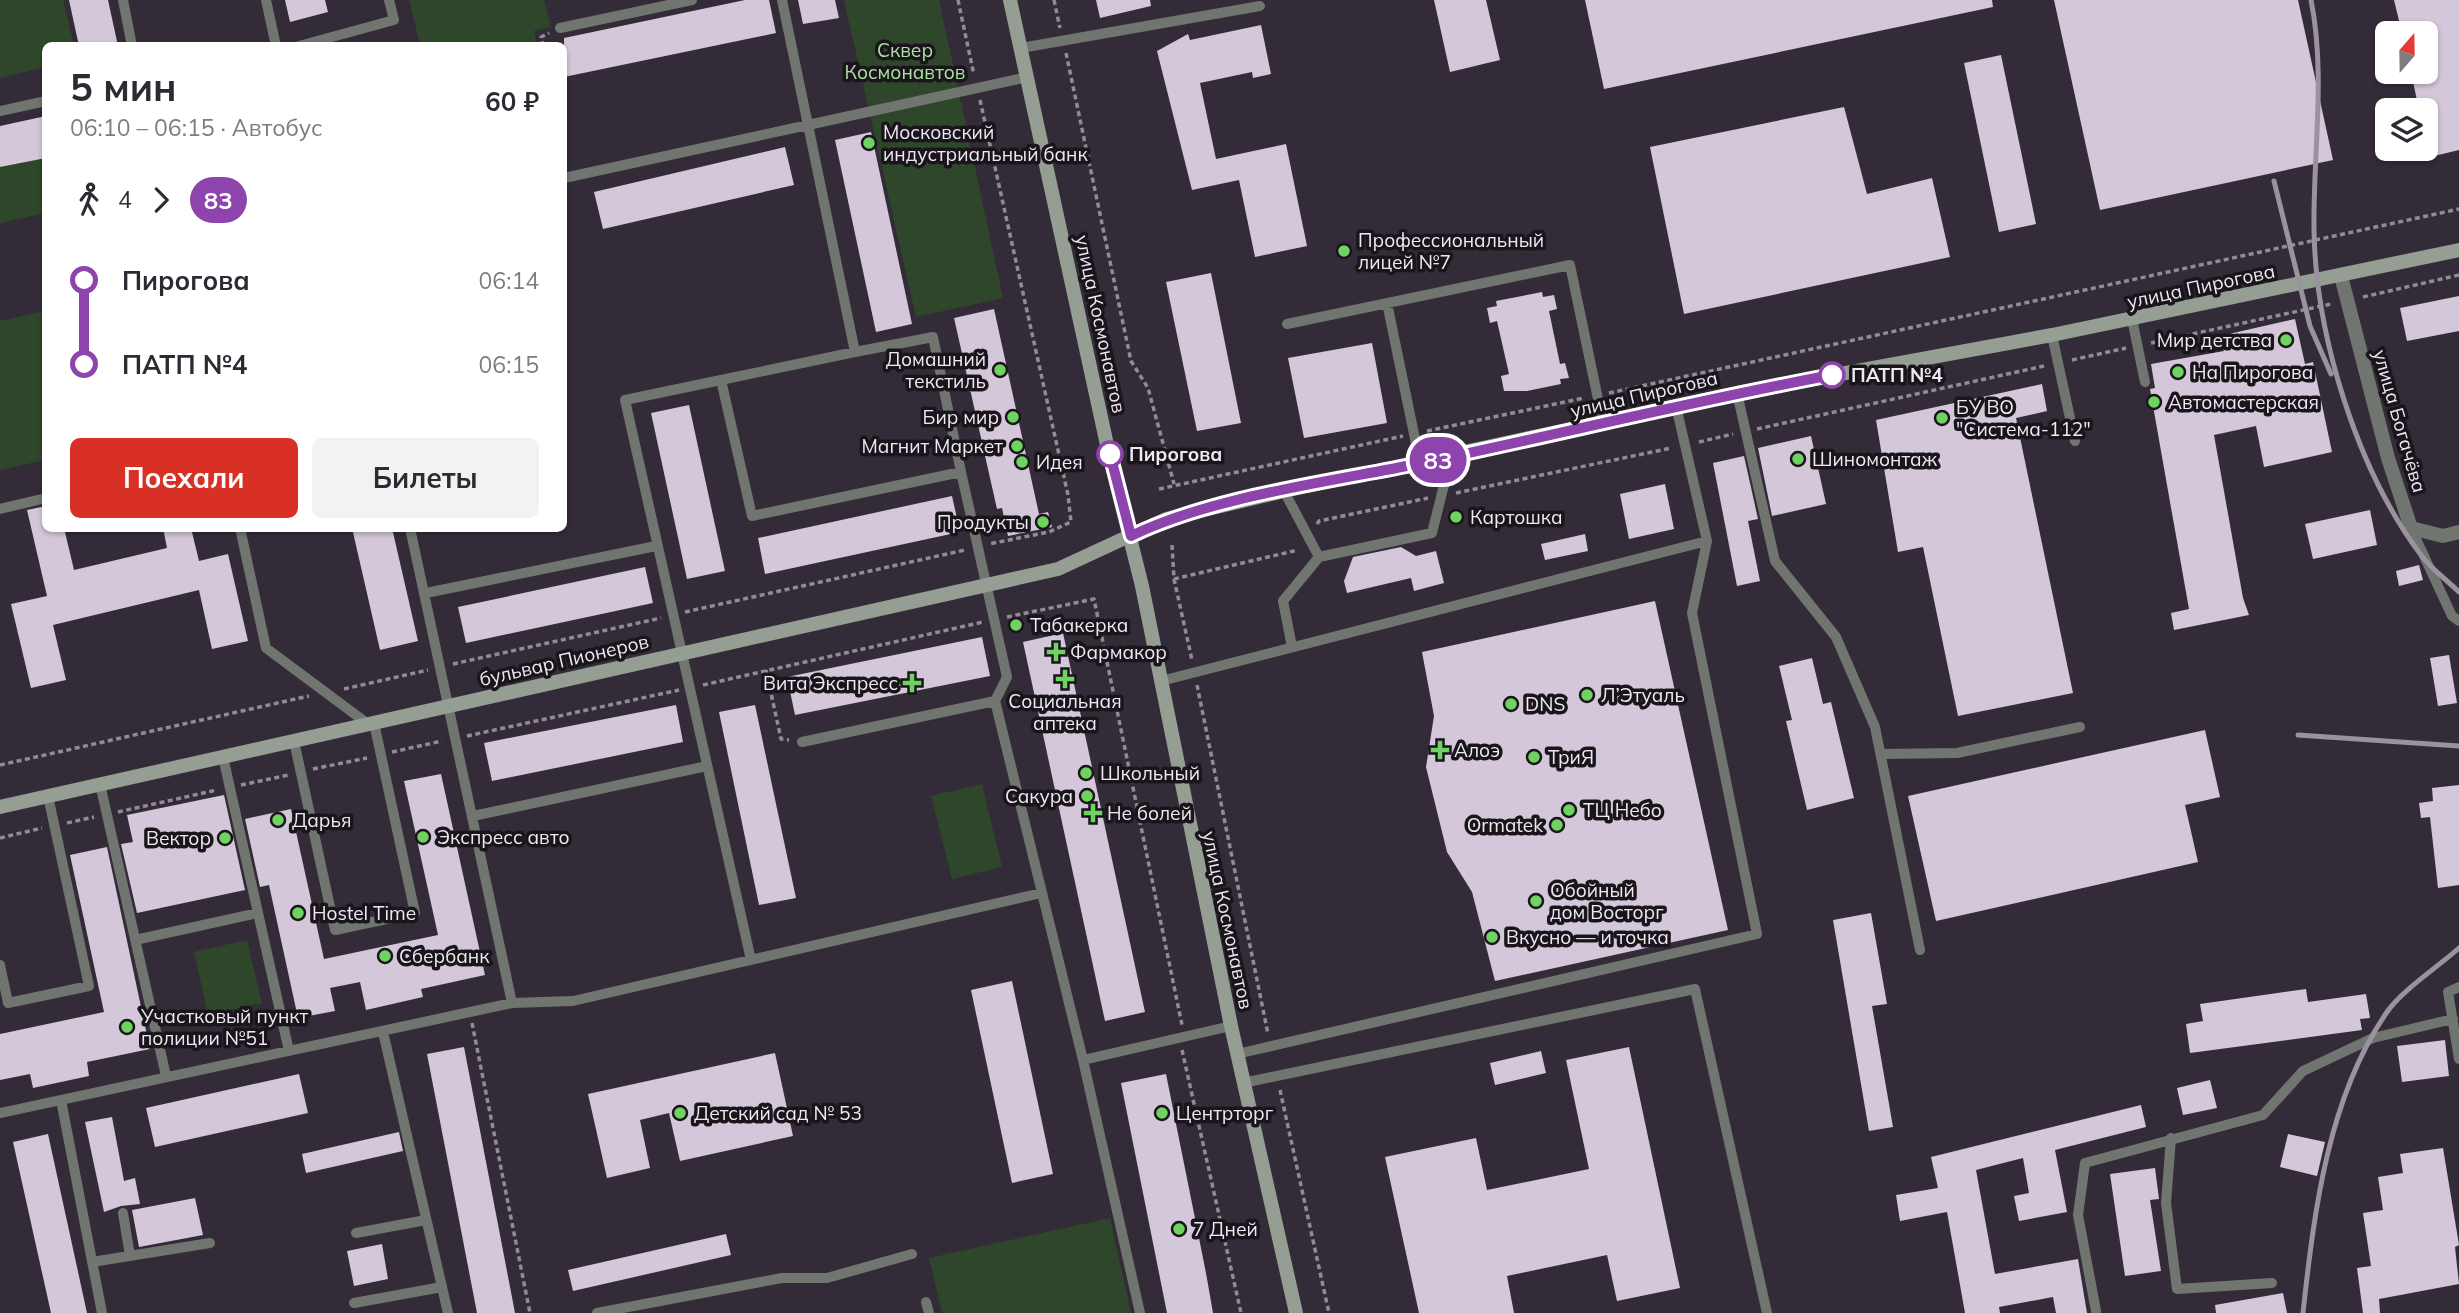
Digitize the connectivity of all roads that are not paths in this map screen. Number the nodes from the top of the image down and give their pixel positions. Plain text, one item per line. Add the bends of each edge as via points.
1 (123, 0) edge
2 (266, 0) edge
3 (390, 0) edge
4 (692, 0) edge
5 (782, 0) edge
6 (1010, 0) edge
7 (1260, 6) dead end
8 (560, 28) dead end
9 (131, 42) edge
10 (275, 42) edge
11 (314, 42) edge
12 (1021, 48) junction
13 (1028, 77) junction
14 (42, 102) edge
15 (0, 111) edge
16 (808, 125) junction
17 (567, 177) edge
18 (2459, 250) edge
19 (2341, 276) junction
20 (1387, 303) junction
21 (2133, 319) junction
22 (1287, 324) dead end
23 (2052, 335) junction
24 (855, 352) junction
25 (721, 380) junction
26 (2145, 382) dead end
27 (1737, 393) junction
28 (1676, 406) junction
29 (1603, 423) junction
30 (2075, 441) dead end
31 (1451, 457) junction
32 (1420, 463) junction
33 (961, 472) junction
34 (1284, 491) junction
35 (42, 499) edge
36 (0, 509) edge
37 (2411, 528) junction
38 (241, 532) edge
39 (411, 532) edge
40 (2459, 532) edge
41 (1131, 536) junction
42 (1707, 541) junction
43 (656, 546) junction
44 (1319, 557) junction
45 (984, 585) junction
46 (426, 593) junction
47 (2459, 621) edge
48 (1292, 648) junction
49 (682, 652) junction
50 (1161, 681) junction
51 (995, 701) junction
52 (449, 705) junction
53 (371, 723) junction
54 (2080, 727) dead end
55 (294, 741) junction
56 (802, 742) road end
57 (1881, 754) junction
58 (223, 757) junction
59 (707, 766) junction
60 (100, 784) junction
61 (48, 796) junction
62 (0, 807) edge
63 (473, 816) junction
64 (1041, 893) junction
65 (258, 913) junction
66 (135, 940) junction
67 (1920, 950) dead end
68 (751, 960) junction
69 (0, 965) edge
70 (2459, 987) edge
71 (512, 1003) junction
72 (2453, 1019) junction
73 (1231, 1026) junction
74 (383, 1032) junction
75 (289, 1051) junction
76 (1237, 1054) junction
77 (2459, 1059) edge
78 (1083, 1060) junction
79 (166, 1076) junction
80 (1243, 1083) junction
81 (61, 1100) junction
82 (0, 1113) edge
83 (2171, 1139) junction
84 (123, 1213) dead end
85 (426, 1220) junction
86 (356, 1233) dead end
87 (210, 1243) dead end
88 (912, 1254) dead end
89 (130, 1256) junction
90 (92, 1262) junction
91 (2272, 1283) dead end
92 (442, 1287) junction
93 (354, 1303) dead end
94 (2096, 1311) edge
95 (102, 1313) edge
96 (448, 1313) edge
97 (597, 1313) edge
98 (1140, 1313) edge
99 (1296, 1313) edge
100 (1767, 1313) edge

1 - 9 lane
2 - 10 lane
3 - 11 lane via 394,20
4 - 8 lane
5 - 16 lane
6 - 12 street, улица Космонавтов
7 - 12 lane
12 - 13 street, улица Космонавтов
13 - 16 lane
13 - 41 street, улица Космонавтов
14 - 15 lane
16 - 17 lane
16 - 24 lane
18 - 19 street, улица Пирогова
19 - 21 street, улица Пирогова
19 - 37 street, улица Богачёва
20 - 22 lane
20 - 29 lane via 1570,265
20 - 32 lane
21 - 23 street, улица Пирогова
21 - 26 lane
23 - 27 street, улица Пирогова
23 - 30 lane
24 - 25 lane
24 - 33 lane via 933,337
25 - 33 lane via 752,516
25 - 43 lane via 625,400
27 - 28 street, улица Пирогова
27 - 57 lane via 1775,561 1836,637 1875,727
28 - 29 street, улица Пирогова
28 - 42 lane
29 - 31 street, улица Пирогова
31 - 32 street, улица Пирогова
31 - 44 lane via 1432,533
32 - 34 street, улица Пирогова
33 - 45 lane
34 - 41 street, улица Пирогова via 1166,519
34 - 44 lane
35 - 36 lane
37 - 40 street via 2443,536
37 - 47 lane via 2452,616
38 - 53 lane via 266,648
39 - 46 lane
41 - 45 street, бульвар Пионеров via 1058,569
41 - 50 street, улица Космонавтов
42 - 48 lane
42 - 76 lane via 1692,613 1757,934
43 - 46 lane
43 - 49 lane
44 - 48 lane via 1283,601
45 - 49 street, бульвар Пионеров
45 - 51 lane via 1007,677
46 - 52 lane
48 - 50 lane
49 - 52 street, бульвар Пионеров
49 - 59 lane
50 - 73 street, улица Космонавтов
51 - 56 lane
51 - 64 lane
52 - 53 street, бульвар Пионеров
52 - 63 lane
53 - 55 street, бульвар Пионеров
53 - 55 lane via 415,913 335,930
54 - 57 lane via 1957,754
55 - 58 street, бульвар Пионеров
57 - 67 lane
58 - 60 street, бульвар Пионеров
58 - 65 lane
59 - 63 lane
59 - 68 lane
60 - 61 street, бульвар Пионеров
60 - 66 lane
61 - 62 street, бульвар Пионеров
61 - 69 lane via 89,986 8,1003
63 - 71 lane
64 - 68 lane
64 - 78 lane
65 - 66 lane
65 - 75 lane
66 - 79 lane
68 - 71 lane via 573,1001
70 - 72 lane via 2448,992
71 - 74 lane
72 - 77 lane
72 - 83 lane via 2374,1038 2303,1071 2263,1115
73 - 76 street, улица Космонавтов
73 - 78 lane
74 - 75 lane
74 - 85 lane
75 - 79 lane
76 - 80 street, улица Космонавтов
78 - 98 lane
79 - 81 lane
80 - 99 street, улица Космонавтов
80 - 100 lane via 1695,989
81 - 82 lane
81 - 90 lane
83 - 91 lane via 2166,1203 2177,1289
83 - 94 lane via 2085,1163 2078,1215
84 - 89 lane
85 - 86 lane
85 - 92 lane
87 - 89 lane
88 - 97 lane via 827,1278 782,1278
89 - 90 lane
90 - 95 lane
92 - 93 lane
92 - 96 lane

